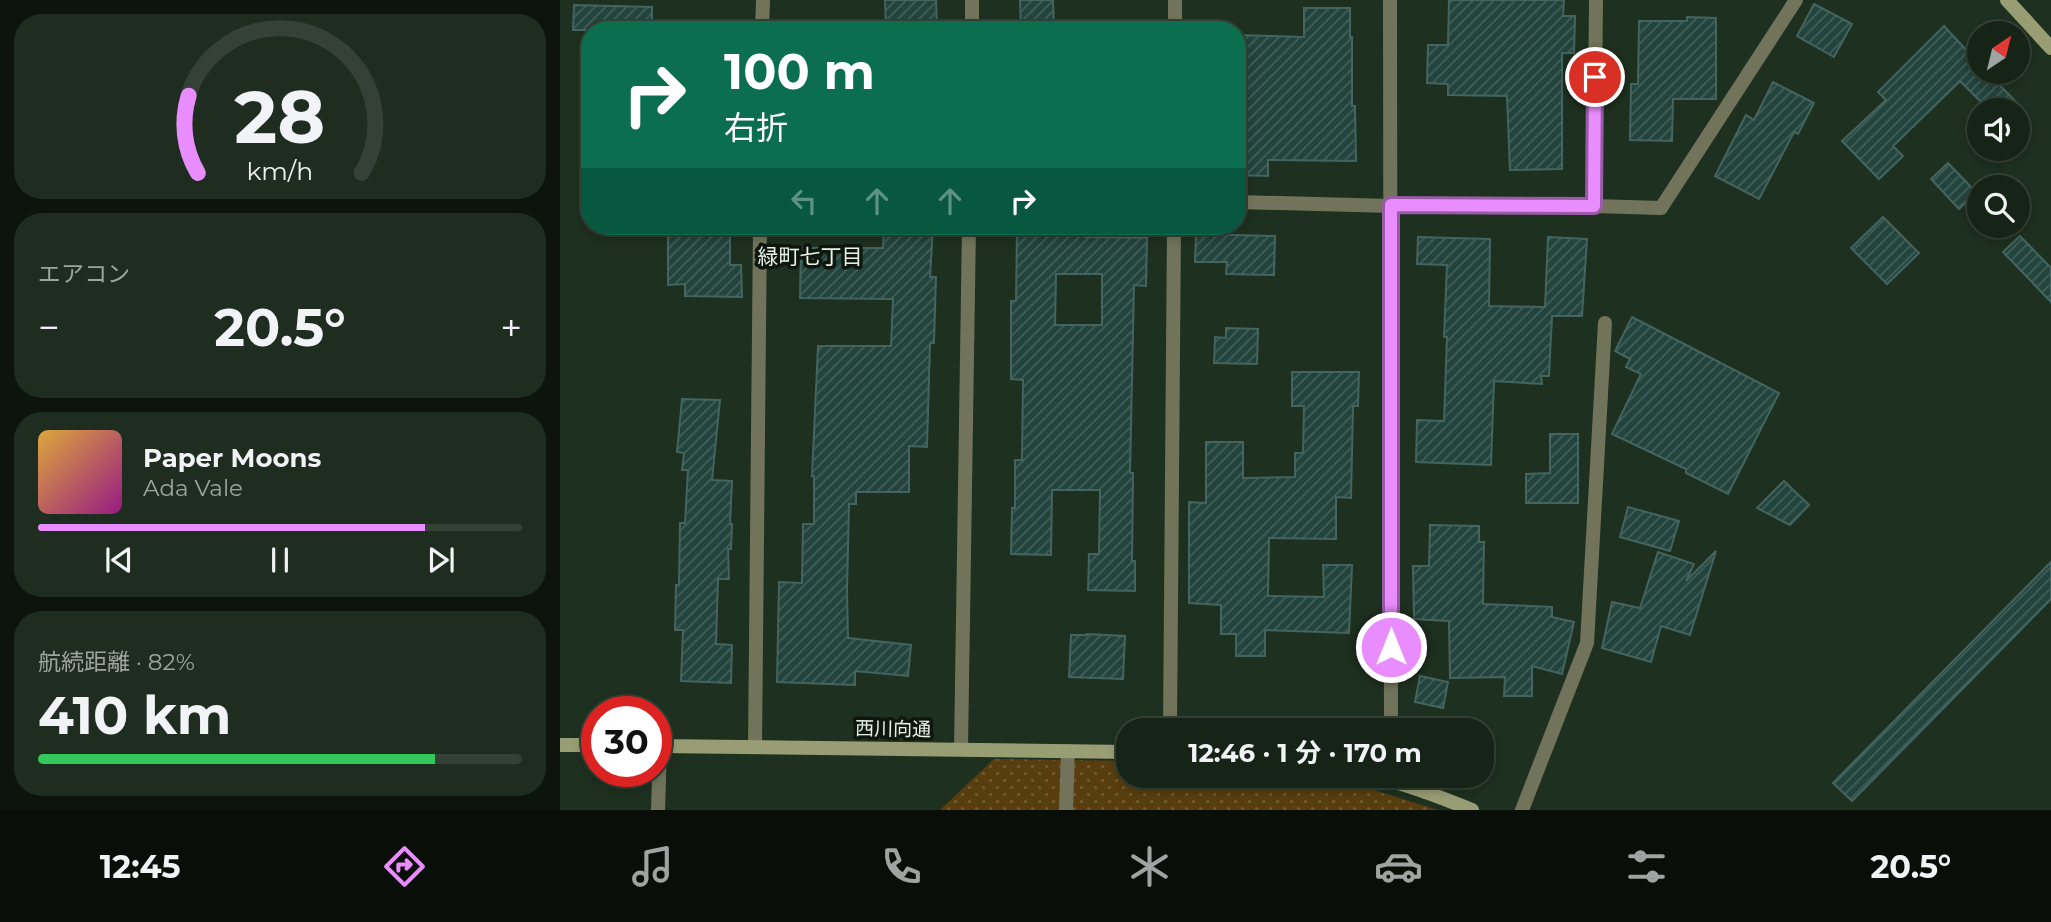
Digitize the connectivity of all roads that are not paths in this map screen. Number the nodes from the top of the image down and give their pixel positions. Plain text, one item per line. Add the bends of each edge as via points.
1 (763, 0) edge
2 (972, 0) edge
3 (1175, 0) edge
4 (1390, 0) edge
5 (1596, 0) edge
6 (1796, 0) edge
7 (2007, 0) edge
8 (762, 21) edge
9 (972, 21) edge
10 (1175, 21) edge
11 (2051, 48) edge
12 (1246, 202) edge
13 (1391, 205) junction
14 (1594, 206) junction
15 (760, 235) edge
16 (969, 235) edge
17 (1174, 235) edge
18 (1605, 323) dead end
19 (1170, 718) edge
20 (1391, 718) edge
21 (560, 745) edge
22 (581, 745) edge
23 (672, 746) edge
24 (755, 747) junction
25 (961, 749) junction
26 (1068, 751) junction
27 (1116, 752) edge
28 (658, 787) edge
29 (1417, 788) edge
30 (658, 810) edge
31 (1066, 810) edge
32 (1472, 810) edge
33 (1522, 810) edge

1 - 8 street
2 - 9 street
3 - 10 street
4 - 13 street
5 - 14 street
6 - 14 street via 1661,208
7 - 11 street
12 - 13 street
13 - 14 street
13 - 20 street
15 - 24 street
16 - 25 street
17 - 19 street
18 - 33 street via 1587,643
21 - 22 street
23 - 24 street, 西川向通
24 - 25 street, 西川向通
25 - 26 street, 西川向通
26 - 27 street, 西川向通
26 - 31 street
28 - 30 street
29 - 32 street

